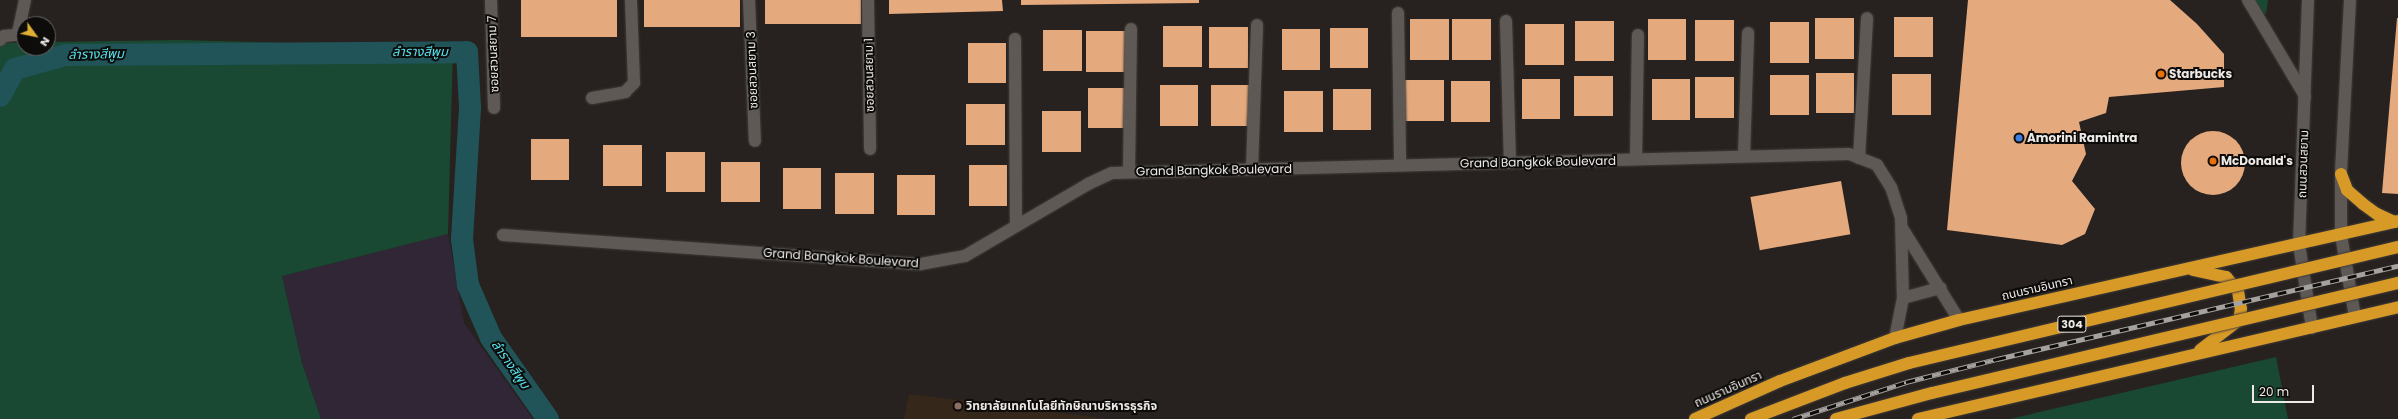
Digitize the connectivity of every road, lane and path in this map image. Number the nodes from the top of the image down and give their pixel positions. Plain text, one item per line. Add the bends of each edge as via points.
1 (25, 0) edge
2 (491, 0) edge
3 (631, 0) edge
4 (749, 0) edge
5 (868, 0) edge
6 (2248, 0) edge
7 (2308, 0) edge
8 (2350, 0) edge
9 (1398, 13) dead end
10 (1867, 18) dead end
11 (1506, 21) dead end
12 (1257, 26) dead end
13 (1131, 29) dead end
14 (1748, 33) dead end
15 (1638, 35) dead end
16 (1015, 39) dead end
17 (0, 40) edge
18 (2305, 96) junction
19 (592, 98) dead end
20 (494, 108) dead end
21 (755, 141) dead end
22 (870, 149) dead end
23 (1744, 156) junction
24 (1859, 158) junction
25 (1636, 159) junction
26 (1510, 162) junction
27 (1400, 165) junction
28 (1252, 169) junction
29 (1129, 172) junction
30 (2341, 174) junction
31 (2396, 222) edge
32 (1016, 226) junction
33 (1902, 228) junction
34 (503, 235) dead end
35 (2341, 235) junction
36 (2299, 244) junction
37 (2398, 247) edge
38 (2181, 269) junction
39 (2398, 283) edge
40 (1941, 288) junction
41 (1903, 298) junction
42 (2398, 307) edge
43 (2354, 317) junction
44 (1959, 320) junction
45 (2312, 328) junction
46 (1895, 338) junction
47 (2195, 354) junction
48 (1695, 419) edge
49 (1751, 419) edge
50 (1836, 419) edge
51 (1918, 419) edge

1 - 17 street via 18,33 4,36
2 - 20 street, ซอยสวนสยาม 7
3 - 19 street via 634,83 625,92
4 - 21 street, ซอยสวนสยาม 3
5 - 22 street, ซอยสวนสยาม 1
6 - 18 street
7 - 18 street, ถนนสวนสยาม
8 - 30 street
9 - 27 street
10 - 24 street
11 - 26 street
12 - 28 street
13 - 29 street
14 - 23 street
15 - 25 street
16 - 32 street
18 - 36 street, ถนนสวนสยาม
23 - 24 street, Grand Bangkok Boulevard via 1849,154
23 - 25 street, Grand Bangkok Boulevard
24 - 33 street, Grand Bangkok Boulevard via 1877,165 1891,187
25 - 26 street, Grand Bangkok Boulevard
26 - 27 street, Grand Bangkok Boulevard
27 - 28 street, Grand Bangkok Boulevard
28 - 29 street, Grand Bangkok Boulevard
29 - 32 street, Grand Bangkok Boulevard via 1112,173 1088,184
30 - 31 highway via 2347,190 2363,204 2377,214
30 - 35 street
31 - 35 highway, ถนนรามอินทรา / 304
32 - 34 street, Grand Bangkok Boulevard via 965,256 921,264
33 - 40 street, Grand Bangkok Boulevard
33 - 41 street, Grand Bangkok Boulevard via 1900,261
35 - 36 highway, ถนนรามอินทรา / 304
35 - 43 street
36 - 38 highway, ถนนรามอินทรา / 304
36 - 45 street, ถนนสวนสยาม
37 - 49 highway, 304, bridge via 1909,363 1845,383
38 - 44 highway, ถนนรามอินทรา / 304
38 - 47 highway via 2226,277 2238,291 2241,309 2239,320
39 - 50 highway, bridge via 1932,393
40 - 41 street
40 - 44 street, Grand Bangkok Boulevard
41 - 46 street, Grand Bangkok Boulevard
42 - 43 highway
43 - 45 highway
44 - 46 highway, ถนนรามอินทรา / 304
45 - 47 highway
46 - 48 highway, ถนนรามอินทรา / 304 via 1780,381
47 - 51 highway

